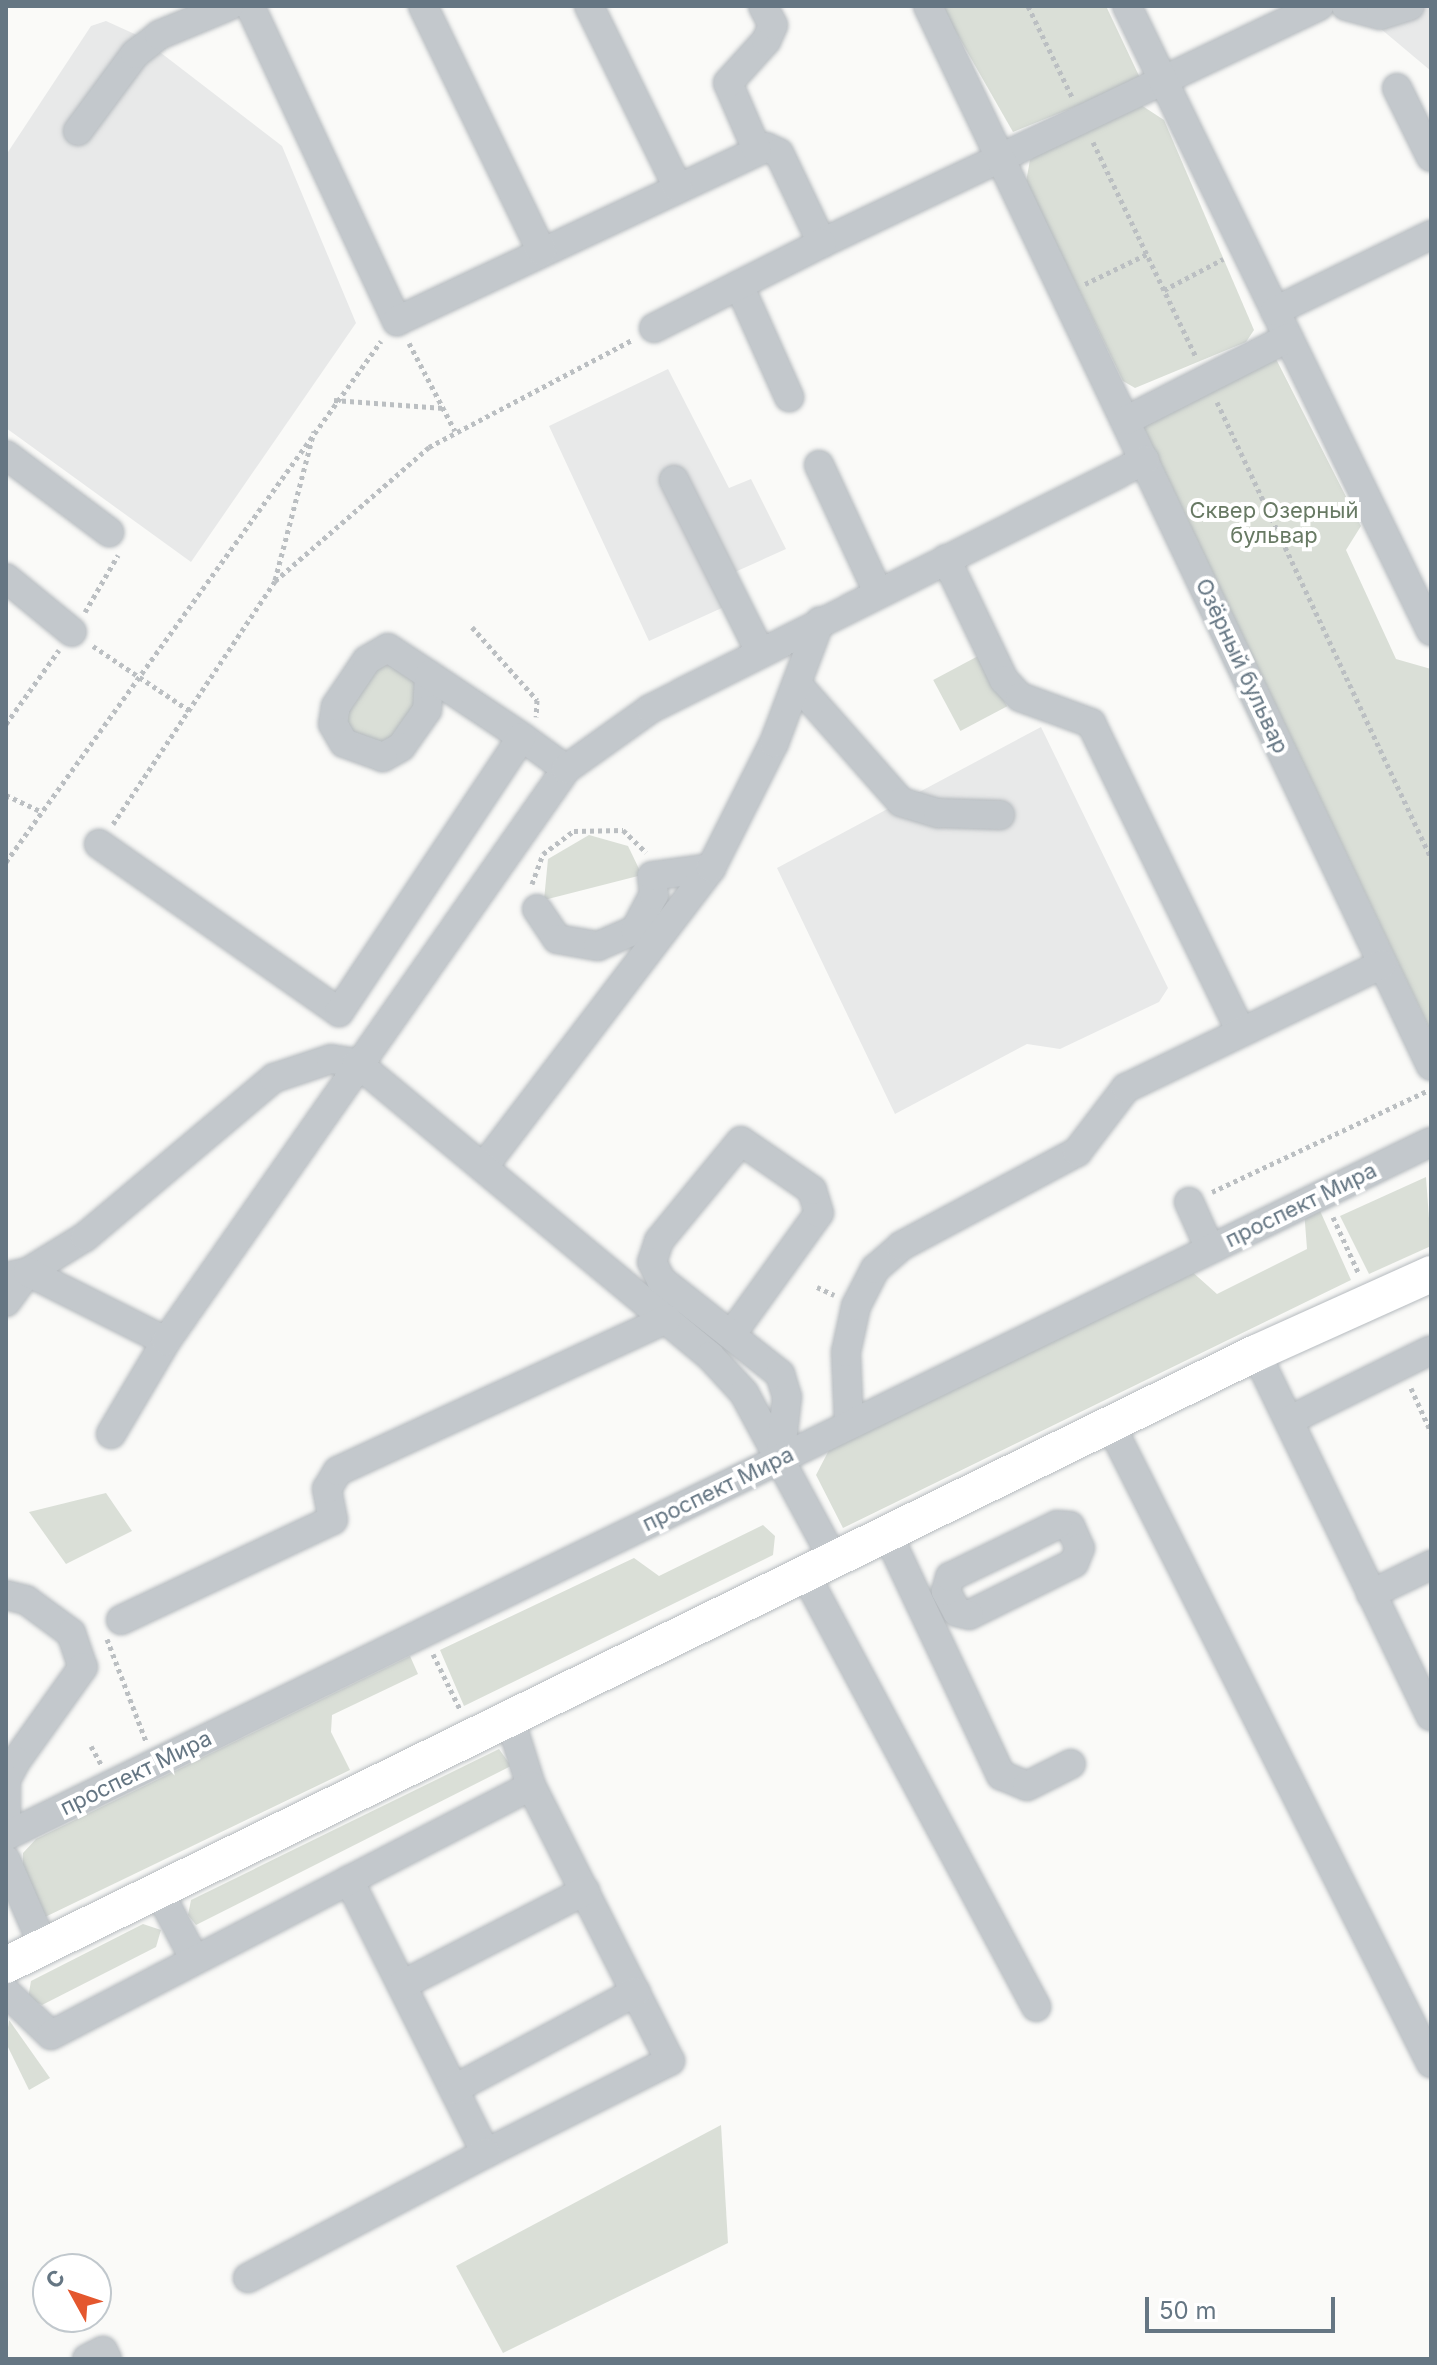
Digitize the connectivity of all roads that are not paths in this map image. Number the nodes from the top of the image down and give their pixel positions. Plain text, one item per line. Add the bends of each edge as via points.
1 (229, 6) edge
2 (250, 6) edge
3 (423, 6) edge
4 (589, 6) edge
5 (763, 6) edge
6 (928, 6) edge
7 (1127, 6) edge
8 (1318, 6) edge
9 (1346, 6) edge
10 (1410, 6) edge
11 (1164, 83) junction
12 (1397, 88) dead end
13 (78, 131) dead end
14 (757, 150) junction
15 (1431, 157) edge
16 (1000, 159) junction
17 (678, 188) junction
18 (1431, 235) edge
19 (822, 243) junction
20 (542, 252) junction
21 (739, 285) junction
22 (1275, 311) junction
23 (654, 328) road end
24 (1288, 338) junction
25 (789, 397) dead end
26 (1127, 420) junction
27 (6, 455) edge
28 (1145, 460) junction
29 (819, 465) dead end
30 (674, 480) dead end
31 (109, 532) dead end
32 (946, 559) junction
33 (6, 578) edge
34 (878, 592) junction
35 (820, 621) junction
36 (1431, 631) edge
37 (72, 632) road end
38 (760, 652) junction
39 (429, 675) dead end
40 (797, 684) junction
41 (522, 737) junction
42 (566, 769) junction
43 (1000, 815) dead end
44 (99, 844) road end
45 (711, 868) junction
46 (537, 909) road end
47 (1382, 964) junction
48 (1241, 1032) junction
49 (357, 1063) junction
50 (1431, 1066) edge
51 (1431, 1142) edge
52 (485, 1165) junction
53 (1189, 1202) road end
54 (1210, 1249) junction
55 (1431, 1274) edge
56 (17, 1275) edge
57 (6, 1302) edge
58 (667, 1319) junction
59 (731, 1335) junction
60 (166, 1341) junction
61 (1431, 1350) edge
62 (1256, 1353) junction
63 (1290, 1420) junction
64 (849, 1425) junction
65 (1111, 1426) junction
66 (111, 1434) dead end
67 (780, 1459) junction
68 (887, 1533) junction
69 (1431, 1565) edge
70 (819, 1566) junction
71 (1371, 1594) junction
72 (6, 1595) edge
73 (954, 1606) dead end
74 (121, 1620) road end
75 (927, 1620) junction
76 (509, 1716) junction
77 (1431, 1716) edge
78 (1071, 1764) dead end
79 (6, 1780) edge
80 (531, 1786) junction
81 (6, 1822) edge
82 (6, 1836) edge
83 (6, 1860) edge
84 (349, 1880) junction
85 (157, 1888) junction
86 (585, 1891) junction
87 (43, 1945) junction
88 (195, 1960) junction
89 (6, 1965) edge
90 (402, 1985) junction
91 (6, 1992) edge
92 (636, 1992) junction
93 (1036, 2007) dead end
94 (1431, 2063) edge
95 (454, 2089) junction
96 (486, 2153) junction
97 (248, 2278) dead end
98 (87, 2359) edge
99 (107, 2359) edge

1 - 13 street via 159,35 135,54
2 - 20 street via 397,321
3 - 20 street
4 - 17 street
5 - 14 street via 773,25 766,41 740,61 728,83
6 - 16 street, Озёрный бульвар
7 - 11 street
8 - 11 street
9 - 10 street via 1380,15
11 - 16 street
11 - 22 street
12 - 15 street
14 - 17 street
14 - 19 street via 779,153
16 - 19 street
16 - 26 street, Озёрный бульвар
17 - 20 street
18 - 22 street
19 - 21 street
21 - 23 street
21 - 25 street
22 - 24 street
24 - 26 street
24 - 36 street
26 - 28 street, Озёрный бульвар
27 - 31 street
28 - 32 street
28 - 47 street, Озёрный бульвар
29 - 34 street
30 - 38 street
32 - 34 street
32 - 48 street via 1004,680 1020,697 1091,723
33 - 37 street
34 - 35 street
35 - 38 street
35 - 40 street
38 - 42 street via 650,709
39 - 41 street
40 - 43 street via 901,802 938,813
40 - 45 street
41 - 42 street
41 - 44 street via 339,1012
42 - 49 street
45 - 46 street via 652,876 647,913 618,941 576,947 557,939
45 - 52 street
47 - 48 street
47 - 50 street, Озёрный бульвар
48 - 64 street via 1126,1088 1077,1152 901,1246 875,1269 846,1352
49 - 52 street
49 - 56 street via 331,1059 274,1078 85,1237
49 - 60 street
51 - 54 street, проспект Мира
52 - 58 street
53 - 54 street
54 - 64 street, проспект Мира
55 - 62 main road
56 - 57 street
56 - 60 street
58 - 67 street via 744,1393
58 - 74 street via 338,1471 327,1489 333,1520
59 - 59 street via 661,1280 652,1262 669,1229 741,1141 812,1190 819,1213
59 - 67 street via 780,1374 787,1397
60 - 66 street
61 - 63 street
62 - 63 street
62 - 65 main road
63 - 71 street
64 - 67 street, проспект Мира
65 - 68 main road
65 - 94 street
67 - 70 street
67 - 82 street, проспект Мира
68 - 70 main road
68 - 75 street
69 - 71 street
70 - 76 main road
70 - 93 street
71 - 77 street
72 - 79 street via 26,1600 71,1633 83,1667
73 - 75 street
75 - 78 street via 1001,1775 1027,1786
76 - 80 street
76 - 85 main road
79 - 81 street
80 - 84 street
80 - 86 street
83 - 87 street
84 - 88 street
84 - 90 street
85 - 87 main road
85 - 88 street
86 - 90 street
86 - 92 street
87 - 89 main road
88 - 91 street via 51,2035
90 - 95 street
92 - 95 street
92 - 96 street via 670,2061
95 - 96 street
96 - 97 street
98 - 99 street via 103,2351

